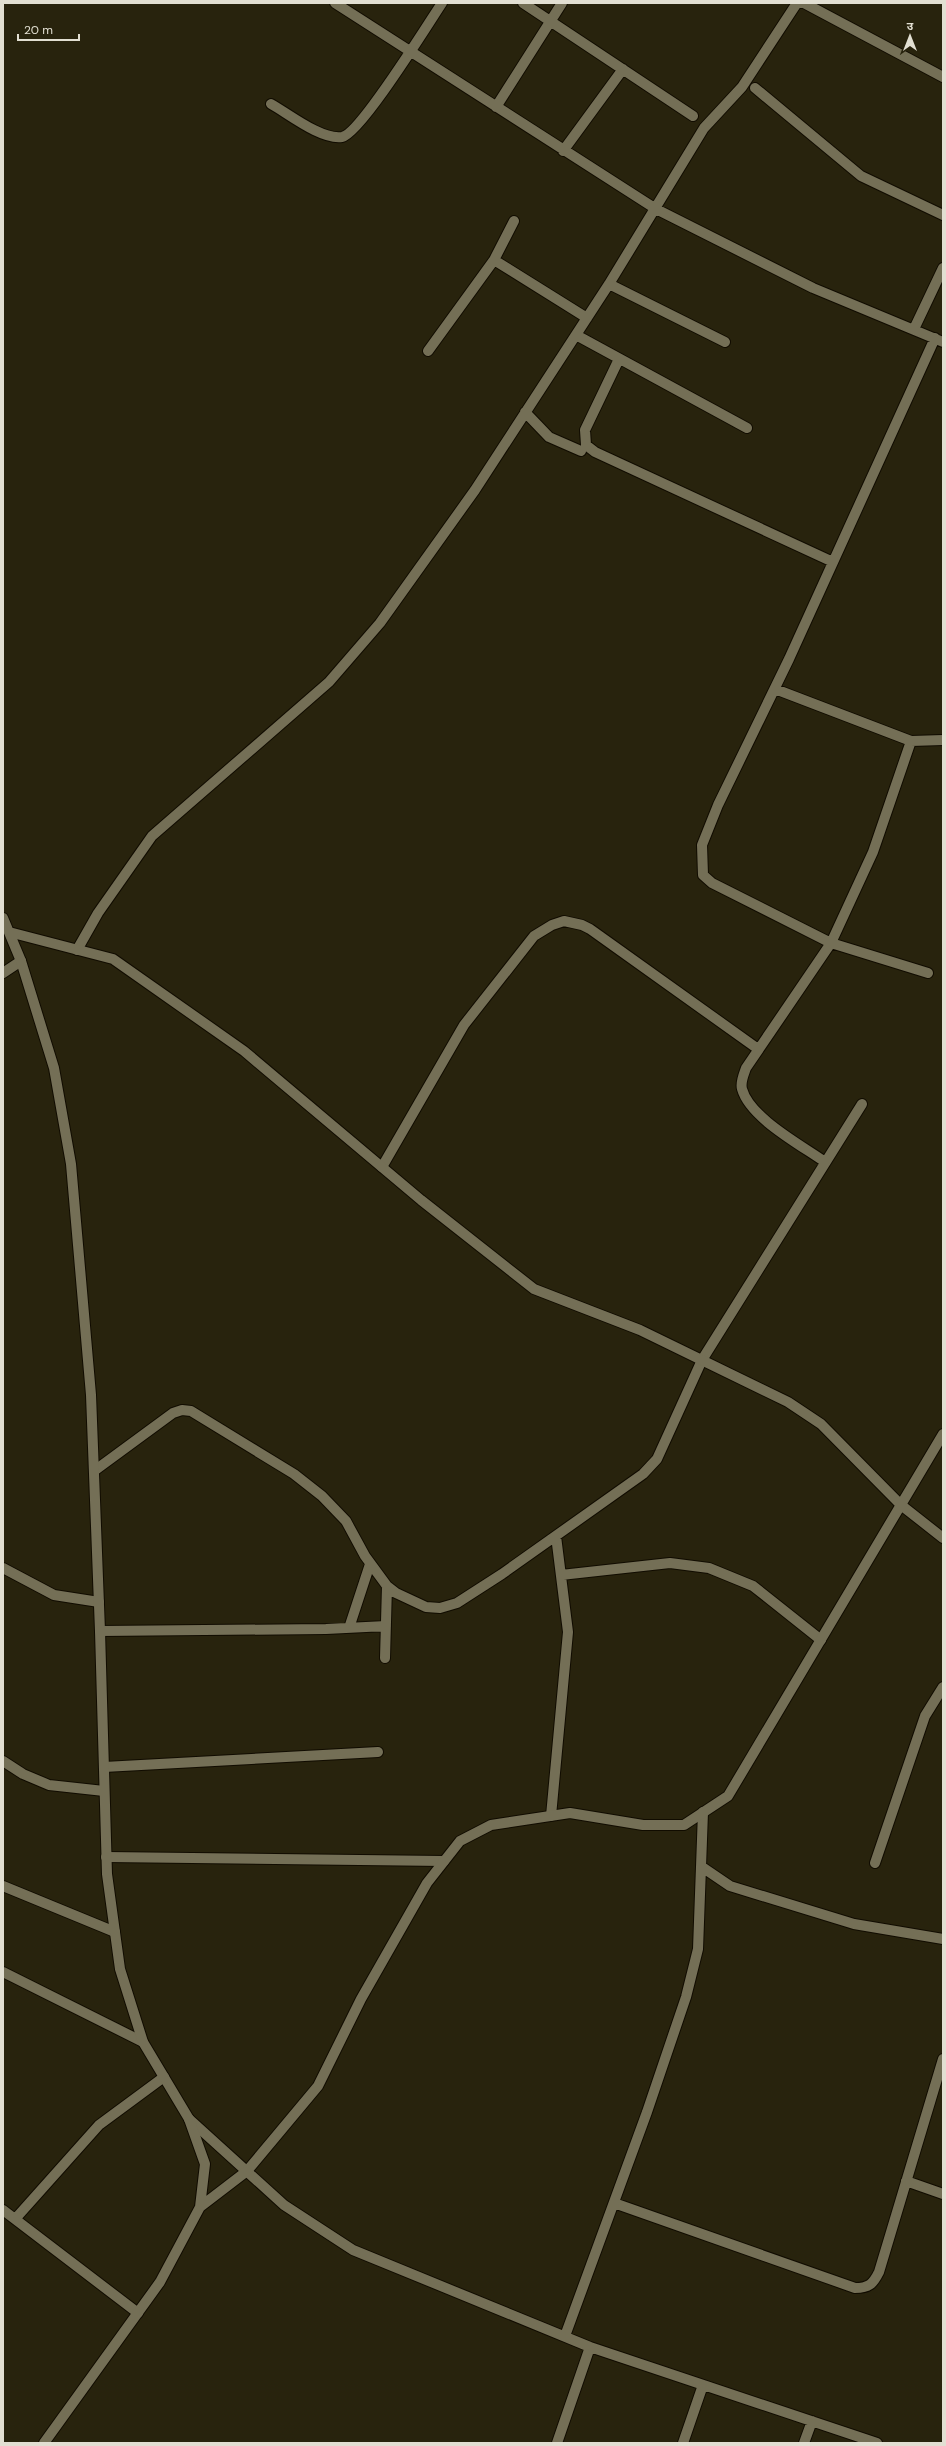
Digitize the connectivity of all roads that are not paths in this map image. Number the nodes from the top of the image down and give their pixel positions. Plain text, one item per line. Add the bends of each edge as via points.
1 (335, 3) edge
2 (442, 3) edge
3 (523, 3) edge
4 (562, 3) edge
5 (805, 3) edge
6 (551, 21) junction
7 (410, 50) junction
8 (623, 69) junction
9 (943, 77) edge
10 (755, 88) dead end
11 (271, 104) dead end
12 (496, 106) junction
13 (693, 116) dead end
14 (563, 150) junction
15 (656, 209) junction
16 (943, 215) edge
17 (514, 221) dead end
18 (494, 260) junction
19 (943, 268) edge
20 (610, 284) junction
21 (587, 318) junction
22 (914, 329) junction
23 (576, 335) junction
24 (939, 340) edge
25 (725, 342) dead end
26 (428, 351) dead end
27 (619, 359) junction
28 (525, 412) junction
29 (747, 428) dead end
30 (581, 451) dead end
31 (833, 562) junction
32 (774, 689) junction
33 (943, 740) edge
34 (911, 741) junction
35 (3, 918) edge
36 (9, 932) junction
37 (831, 943) junction
38 (77, 950) junction
39 (21, 961) junction
40 (3, 973) edge
41 (928, 973) dead end
42 (758, 1049) junction
43 (862, 1104) dead end
44 (825, 1162) junction
45 (382, 1167) junction
46 (702, 1360) junction
47 (943, 1434) edge
48 (94, 1471) junction
49 (902, 1505) junction
50 (556, 1536) junction
51 (943, 1538) edge
52 (370, 1564) junction
53 (3, 1568) edge
54 (561, 1575) junction
55 (387, 1586) junction
56 (99, 1602) junction
57 (386, 1626) junction
58 (349, 1628) junction
59 (100, 1630) junction
60 (821, 1640) junction
61 (385, 1658) dead end
62 (943, 1687) edge
63 (378, 1752) dead end
64 (3, 1761) edge
65 (104, 1767) junction
66 (104, 1791) junction
67 (703, 1812) junction
68 (551, 1816) junction
69 (106, 1857) junction
70 (444, 1861) junction
71 (875, 1864) dead end
72 (702, 1867) junction
73 (3, 1886) edge
74 (115, 1932) junction
75 (943, 1939) edge
76 (3, 1972) edge
77 (143, 2042) junction
78 (943, 2059) edge
79 (164, 2077) junction
80 (189, 2119) junction
81 (247, 2171) junction
82 (906, 2181) junction
83 (943, 2194) edge
84 (614, 2203) junction
85 (200, 2207) junction
86 (3, 2210) edge
87 (16, 2218) junction
88 (138, 2313) junction
89 (565, 2336) junction
90 (590, 2347) junction
91 (703, 2385) junction
92 (812, 2421) junction
93 (44, 2443) edge
94 (557, 2443) edge
95 (683, 2443) edge
96 (804, 2443) edge
97 (877, 2443) edge

1 - 7 street
2 - 7 street
3 - 6 street
4 - 6 street
5 - 9 street
5 - 15 street via 797,4 742,87 704,128
6 - 8 street
6 - 12 street
7 - 11 street via 354,130 344,137 334,137 312,129
7 - 12 street
8 - 13 street
8 - 14 street
10 - 16 street via 861,176
12 - 14 street
14 - 15 street
15 - 20 street
15 - 22 street via 813,288
17 - 18 street
18 - 21 street
18 - 26 street
19 - 22 street
20 - 21 street
20 - 25 street
21 - 23 street
22 - 24 street
23 - 27 street
23 - 28 street
24 - 31 street
27 - 29 street
27 - 31 street via 585,430 586,445 602,455
28 - 30 street via 549,436
28 - 38 street via 475,490 380,623 329,682 152,836 98,913
31 - 32 street
32 - 34 street
32 - 37 street via 718,805 705,838 703,875 712,883
33 - 34 street
34 - 37 street via 873,852
35 - 36 street
36 - 38 street
36 - 39 street
37 - 41 street
37 - 42 street
38 - 45 street via 113,959 244,1052
39 - 40 street
39 - 48 street via 54,1068 71,1164 91,1394
42 - 44 street via 742,1079 742,1088 750,1104 766,1121
42 - 45 street via 590,929 564,921 534,936 464,1025
43 - 44 street
44 - 46 street
45 - 46 street via 534,1290 640,1330
46 - 49 street via 788,1402 821,1424
46 - 50 street via 657,1459 643,1474
47 - 49 street
48 - 52 street via 173,1413 191,1411 294,1474 322,1496 346,1521
48 - 56 street
49 - 51 street
49 - 60 street
50 - 54 street
50 - 55 street via 457,1603 440,1608 426,1607
52 - 55 street
52 - 58 street
53 - 56 street via 54,1595
54 - 60 street via 670,1563 709,1568 753,1586
54 - 68 street via 568,1632
55 - 57 street
56 - 59 street
57 - 58 street
57 - 61 street
58 - 59 street
59 - 65 street
60 - 67 street via 728,1796
62 - 71 street via 925,1716
63 - 65 street
64 - 66 street via 23,1774 49,1785
65 - 66 street
66 - 69 street
67 - 68 street via 684,1824 643,1824 570,1813
67 - 72 street
68 - 70 street via 491,1824 460,1841
69 - 70 street
69 - 74 street
70 - 81 street via 427,1883 361,1999 318,2086
72 - 75 street via 730,1886 847,1921
72 - 84 street via 698,1949 686,1997
73 - 74 street
74 - 77 street via 120,1968
76 - 77 street
77 - 79 street
78 - 82 street
79 - 80 street
79 - 87 street via 99,2125
80 - 81 street
80 - 85 street via 205,2164
81 - 85 street
81 - 89 street via 284,2204 353,2250
82 - 83 street
82 - 84 street via 879,2272 873,2283 866,2288 855,2288
84 - 89 street
85 - 88 street via 160,2282
86 - 87 street
87 - 88 street
88 - 93 street
89 - 90 street
90 - 91 street
90 - 94 street
91 - 92 street
91 - 95 street
92 - 96 street
92 - 97 street

